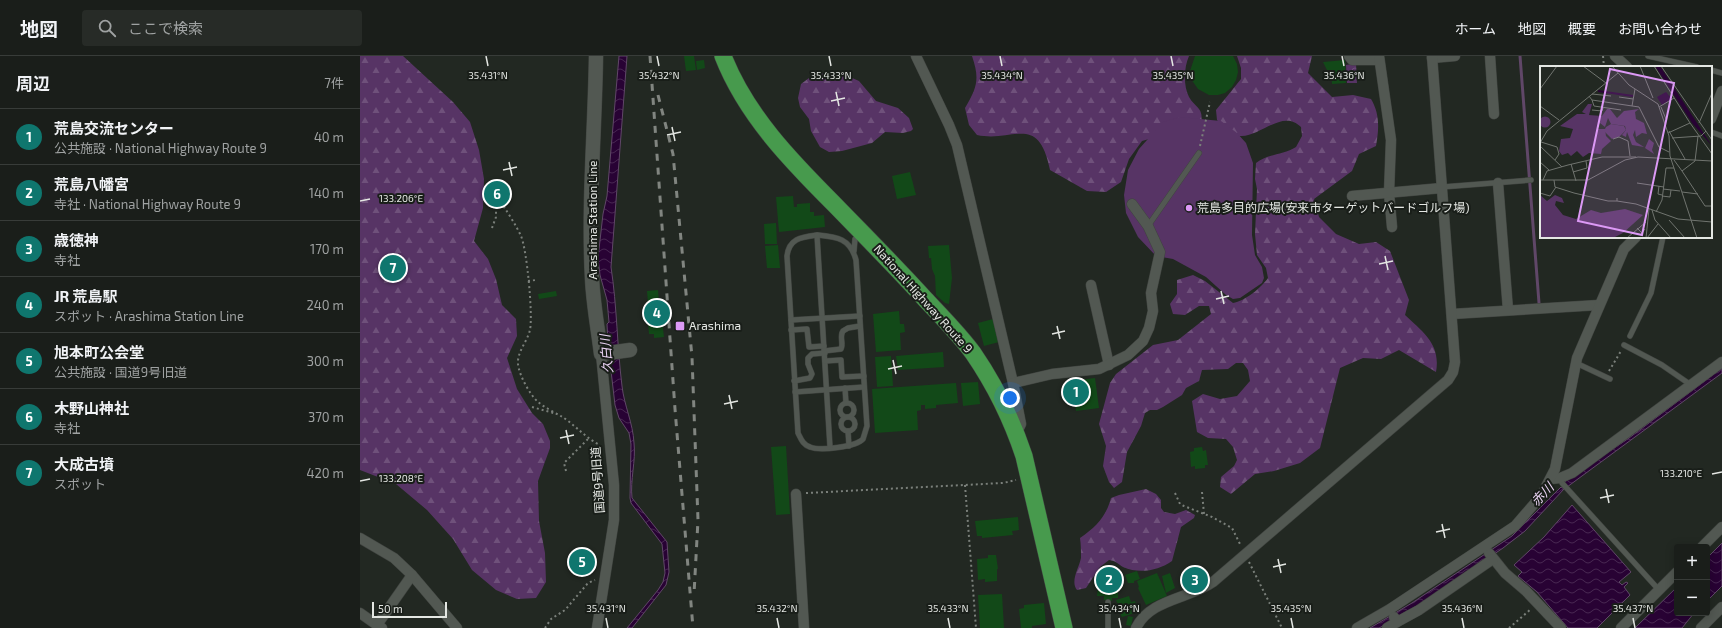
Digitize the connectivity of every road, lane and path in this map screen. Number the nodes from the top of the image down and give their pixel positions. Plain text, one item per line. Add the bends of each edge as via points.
1 (596, 56) edge
2 (723, 56) edge
3 (916, 56) edge
4 (1349, 56) edge
5 (1455, 56) edge
6 (1490, 56) edge
7 (1603, 56) edge
8 (1615, 56) edge
9 (1648, 56) edge
10 (1432, 57) edge
11 (1379, 58) edge
12 (1604, 66) edge
13 (1626, 66) edge
14 (1693, 66) edge
15 (1712, 70) edge
16 (1722, 73) edge
17 (1722, 91) edge
18 (1210, 102) dead end
19 (1494, 114) dead end
20 (1712, 116) edge
21 (1712, 132) edge
22 (1722, 136) edge
23 (1199, 153) joint
24 (1530, 180) dead end
25 (1498, 183) junction
26 (1442, 188) junction
27 (1389, 193) junction
28 (1352, 196) dead end
29 (1132, 204) dead end
30 (1148, 226) junction
31 (1392, 227) dead end
32 (492, 228) dead end
33 (861, 232) junction
34 (817, 236) junction
35 (1635, 238) edge
36 (1663, 238) edge
37 (854, 251) junction
38 (536, 280) dead end
39 (528, 281) junction
40 (1091, 285) dead end
41 (1599, 305) junction
42 (1508, 310) junction
43 (1452, 314) junction
44 (860, 316) junction
45 (822, 318) junction
46 (791, 320) junction
47 (860, 326) junction
48 (791, 330) junction
49 (1630, 336) dead end
50 (1624, 345) joint
51 (824, 350) junction
52 (626, 351) dead end
53 (604, 353) junction
54 (825, 361) junction
55 (1722, 362) edge
56 (1576, 363) junction
57 (1109, 365) junction
58 (864, 376) junction
59 (1608, 378) joint
60 (794, 381) junction
61 (1013, 382) junction
62 (1691, 385) junction
63 (864, 387) junction
64 (845, 388) junction
65 (827, 390) junction
66 (795, 392) junction
67 (846, 403) junction
68 (532, 407) dead end
69 (558, 414) junction
70 (847, 417) junction
71 (848, 431) junction
72 (1016, 434) junction
73 (588, 439) junction
74 (609, 445) junction
75 (849, 446) junction
76 (830, 447) junction
77 (566, 471) dead end
78 (1030, 476) junction
79 (1558, 480) junction
80 (966, 485) junction
81 (1202, 492) dead end
82 (1175, 493) dead end
83 (796, 494) joint
84 (1204, 514) junction
85 (1722, 527) edge
86 (362, 542) edge
87 (1705, 544) edge
88 (1489, 554) junction
89 (1246, 555) junction
90 (412, 575) junction
91 (1674, 575) edge
92 (604, 580) junction
93 (1659, 590) junction
94 (1108, 602) dead end
95 (1538, 602) junction
96 (1722, 607) edge
97 (360, 614) edge
98 (1394, 616) junction
99 (380, 626) edge
100 (458, 628) edge
101 (546, 628) edge
102 (597, 628) edge
103 (804, 628) edge
104 (976, 628) edge
105 (1064, 628) edge
106 (1108, 628) edge
107 (1136, 628) edge
108 (1282, 628) edge
109 (1357, 628) edge
110 (1387, 628) edge
111 (1510, 628) edge
112 (1561, 628) edge
113 (1621, 628) edge
114 (1701, 628) edge

1 - 53 main road, Arashima Station Line via 592,278
2 - 33 highway, National Highway Route 9 via 742,96 767,130 804,174
3 - 61 street via 957,145
4 - 11 street via 1352,60
5 - 10 street
6 - 19 street
7 - 12 path
8 - 13 street
9 - 14 lane
10 - 26 street
11 - 27 street via 1391,140
15 - 16 lane
17 - 20 street
18 - 23 path
21 - 22 lane
23 - 30 lane
24 - 25 lane
25 - 26 lane
25 - 42 street
26 - 27 street
26 - 43 street
27 - 28 street
27 - 31 street
29 - 30 street
30 - 57 street via 1160,252 1151,293 1153,311 1149,328 1136,349
32 - 39 path via 496,217 496,204 500,202 521,236
33 - 37 lane via 855,239
33 - 72 highway, National Highway Route 9 via 944,319 972,353 994,388
34 - 37 lane via 834,236 842,239
34 - 45 lane
34 - 46 lane via 793,240 787,252
35 - 41 street via 1624,249
36 - 49 lane via 1651,293
37 - 44 lane
38 - 39 path
39 - 69 path via 530,330 518,364 535,398
40 - 57 street
41 - 42 street
41 - 56 street
42 - 43 street
43 - 89 street via 1455,362 1448,380
44 - 45 lane
44 - 47 lane
45 - 46 lane
45 - 51 lane
46 - 48 lane
47 - 51 lane via 843,330 840,349
47 - 58 lane
48 - 51 lane via 807,328 809,347
48 - 60 lane
50 - 59 path
50 - 62 lane via 1662,365
51 - 54 lane
51 - 60 lane via 808,358 812,374 810,378
52 - 53 main road
53 - 74 street, 国道9号旧道
54 - 58 lane via 841,360 842,377
54 - 65 lane
55 - 62 street
56 - 59 lane
56 - 79 street via 1559,451
57 - 61 street via 1099,369 1052,374
58 - 63 lane
60 - 66 lane
61 - 72 street via 1021,424
62 - 79 street via 1610,447
63 - 64 lane
63 - 75 lane via 866,432 860,442
64 - 65 lane
64 - 67 lane
65 - 66 lane
65 - 76 lane
66 - 76 lane via 797,425 801,440 811,448
67 - 70 lane via 840,412 842,416
67 - 70 lane via 854,409 853,414
68 - 69 path
69 - 73 path via 582,431
70 - 71 lane via 843,419 841,426 843,430
70 - 71 lane via 855,423 854,428
71 - 75 lane
72 - 78 highway, National Highway Route 9
73 - 74 path via 603,446
73 - 77 path via 564,463
74 - 92 street, 国道9号旧道 via 614,485 614,520
75 - 76 lane
78 - 80 path via 1003,483
78 - 105 highway, National Highway Route 9
79 - 88 street
79 - 93 lane
80 - 83 path
80 - 104 path
81 - 84 path
82 - 84 path via 1180,504
83 - 103 street
84 - 89 path via 1232,528
85 - 87 street
86 - 90 street via 394,558
88 - 95 street via 1505,573
88 - 98 street
88 - 98 street via 1419,610
89 - 107 street via 1203,589 1154,608 1143,617
89 - 108 path
90 - 99 street
90 - 100 street
91 - 93 street
92 - 101 path via 588,583 565,610 551,619
92 - 102 street, 国道9号旧道
93 - 113 street
94 - 106 lane
95 - 111 path
95 - 112 street
96 - 114 street
97 - 99 street
98 - 109 street
98 - 110 street

